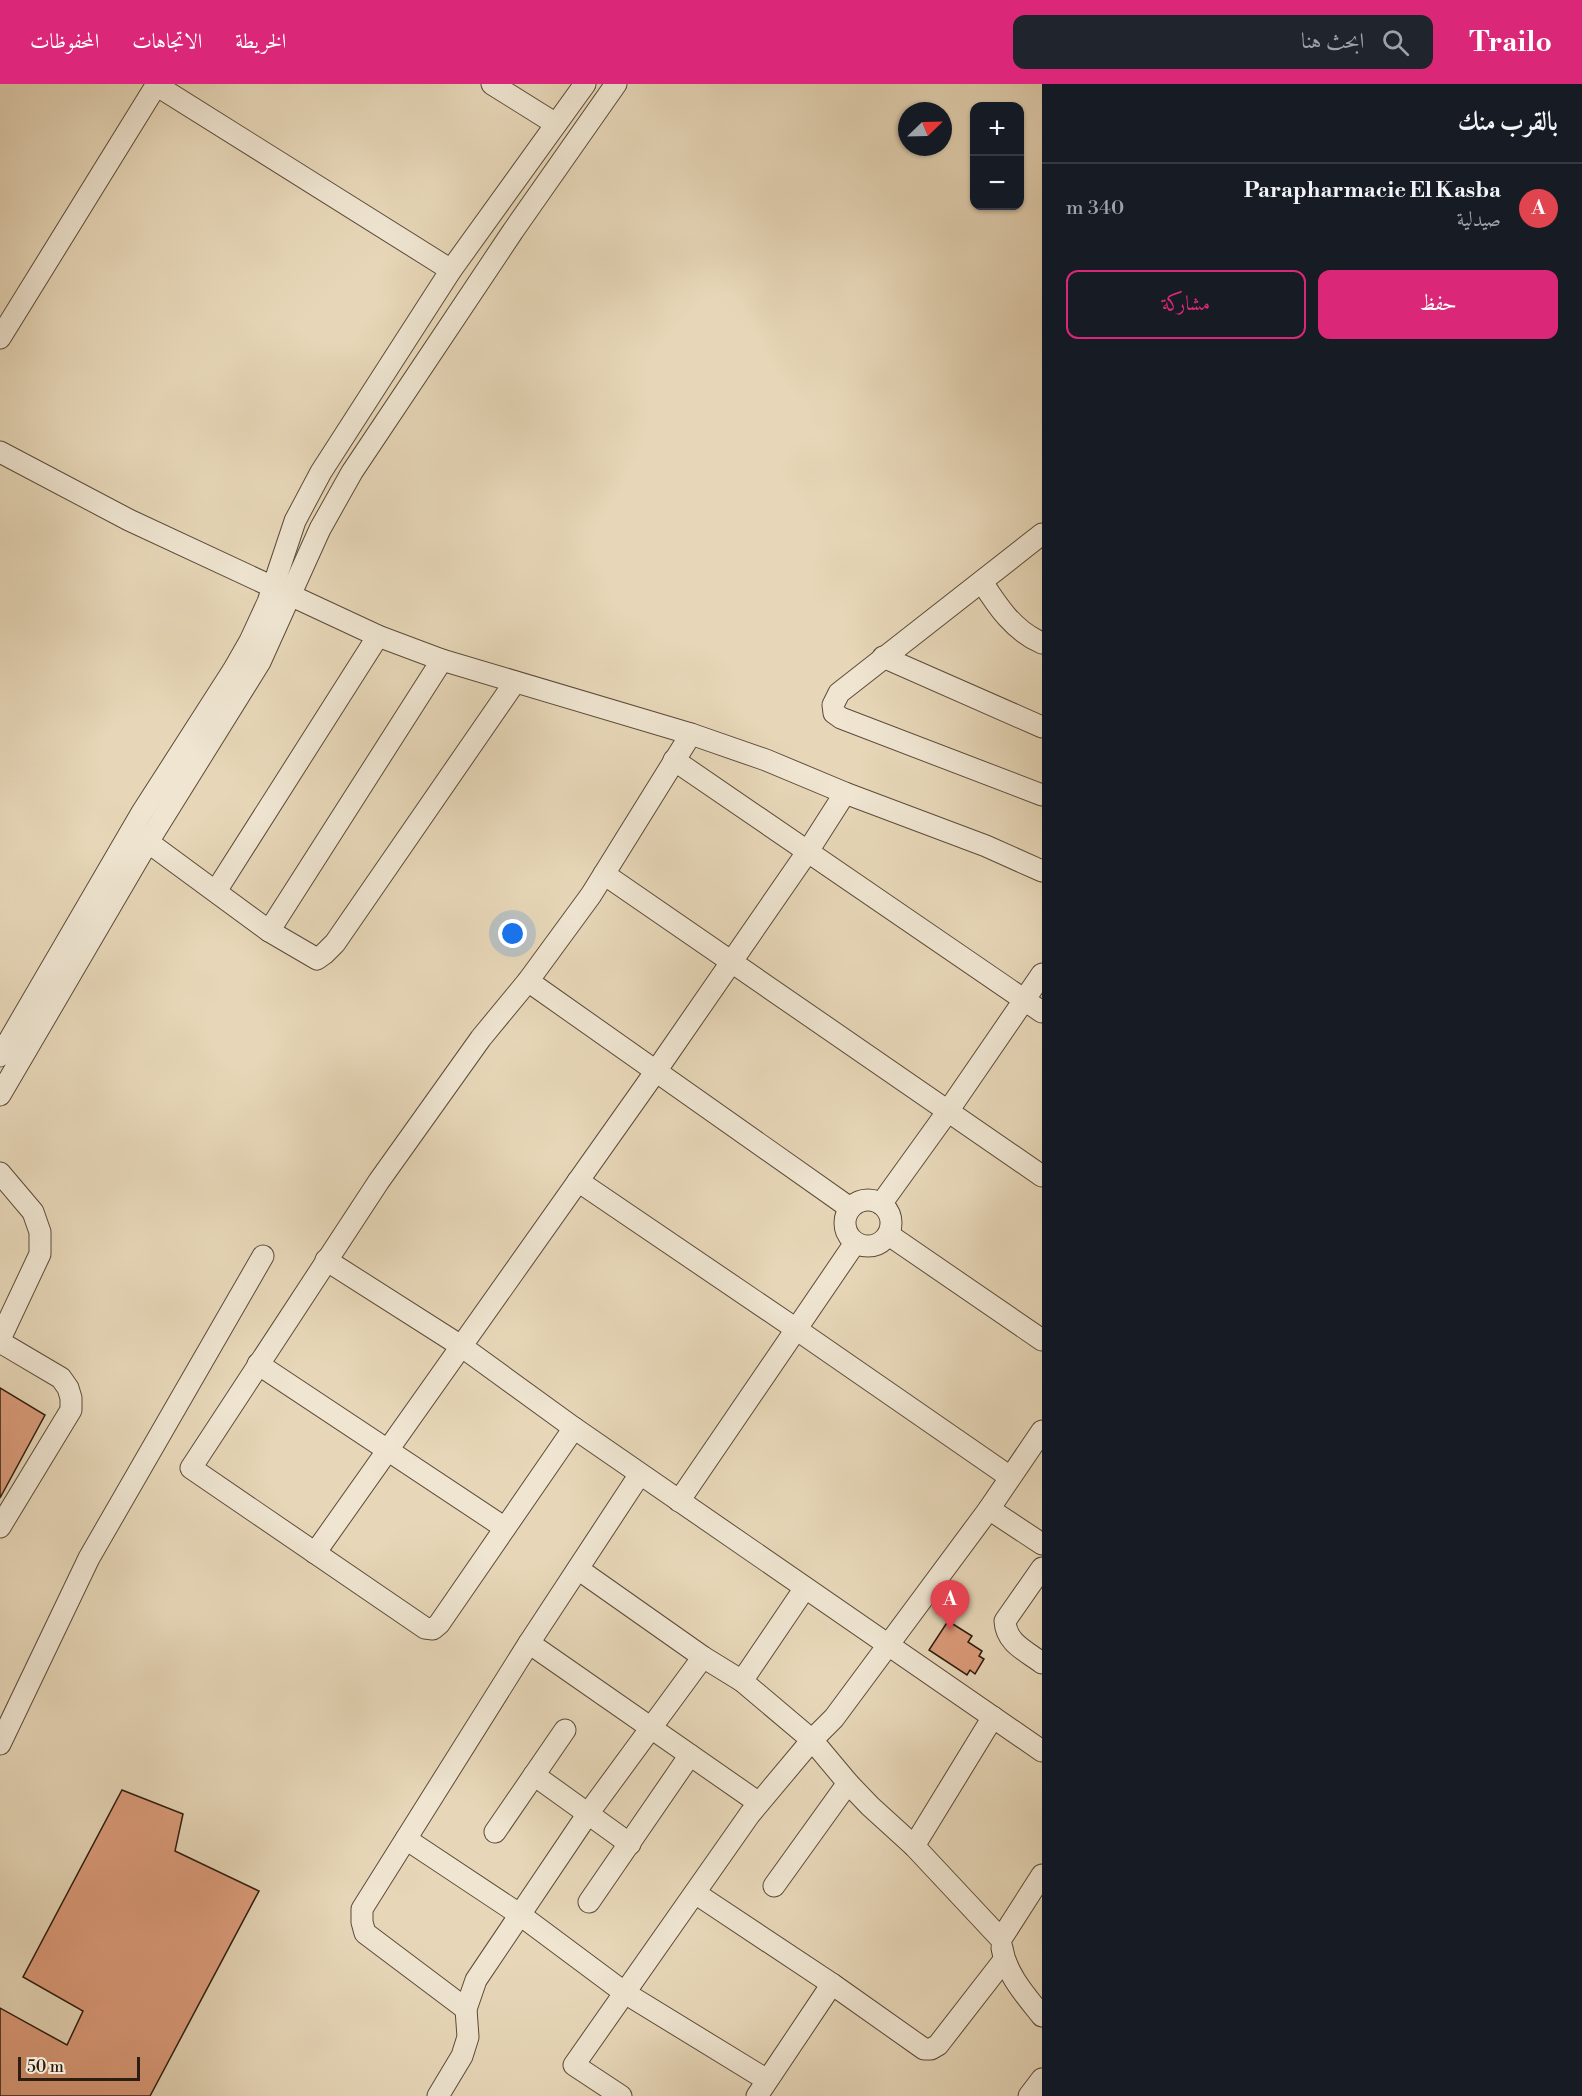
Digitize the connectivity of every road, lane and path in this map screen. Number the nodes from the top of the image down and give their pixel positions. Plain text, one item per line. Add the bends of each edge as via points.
1 (492, 84) edge
2 (585, 84) edge
3 (616, 84) edge
4 (157, 85) edge
5 (556, 124) junction
6 (451, 270) junction
7 (0, 338) edge
8 (0, 452) edge
9 (1037, 544) edge
10 (982, 582) junction
11 (282, 591) junction
12 (378, 636) junction
13 (1042, 643) edge
14 (883, 657) junction
15 (442, 660) junction
16 (515, 682) junction
17 (1042, 727) edge
18 (691, 734) junction
19 (674, 760) junction
20 (845, 793) junction
21 (1042, 795) edge
22 (140, 836) junction
23 (808, 851) junction
24 (1042, 871) edge
25 (604, 874) junction
26 (216, 891) junction
27 (269, 931) junction
28 (731, 962) junction
29 (1042, 974) edge
30 (528, 981) junction
31 (1024, 1000) junction
32 (1042, 1012) edge
33 (0, 1056) edge
34 (656, 1071) junction
35 (0, 1095) edge
36 (948, 1111) junction
37 (0, 1173) edge
38 (1042, 1176) edge
39 (578, 1181) junction
40 (881, 1204) junction
41 (850, 1208) junction
42 (889, 1235) junction
43 (855, 1243) junction
44 (263, 1256) dead end
45 (326, 1260) junction
46 (796, 1329) junction
47 (1042, 1340) edge
48 (0, 1341) edge
49 (461, 1346) junction
50 (258, 1364) junction
51 (574, 1428) junction
52 (1042, 1431) edge
53 (387, 1451) junction
54 (640, 1474) junction
55 (1010, 1477) junction
56 (679, 1501) junction
57 (989, 1509) junction
58 (0, 1527) edge
59 (504, 1528) junction
60 (1042, 1544) edge
61 (315, 1553) junction
62 (1042, 1568) edge
63 (578, 1569) junction
64 (805, 1588) junction
65 (529, 1643) junction
66 (888, 1645) junction
67 (703, 1658) junction
68 (1042, 1663) edge
69 (742, 1681) junction
70 (993, 1717) junction
71 (650, 1727) junction
72 (565, 1730) dead end
73 (812, 1740) junction
74 (0, 1744) edge
75 (1042, 1751) edge
76 (690, 1755) junction
77 (534, 1775) junction
78 (848, 1783) junction
79 (759, 1803) junction
80 (587, 1815) junction
81 (495, 1832) dead end
82 (406, 1839) junction
83 (630, 1844) junction
84 (914, 1846) junction
85 (1042, 1875) edge
86 (774, 1886) dead end
87 (694, 1893) junction
88 (589, 1902) dead end
89 (519, 1914) junction
90 (1002, 1949) junction
91 (831, 1984) junction
92 (625, 1993) junction
93 (466, 2009) junction
94 (1042, 2016) edge
95 (1042, 2079) edge
96 (762, 2088) edge
97 (438, 2096) edge
98 (621, 2096) edge
99 (1029, 2096) edge

1 - 5 street
2 - 5 street
3 - 11 street via 352,472
4 - 6 street
4 - 7 street
5 - 6 street
6 - 11 street via 304,503 295,521
8 - 11 street via 129,520
9 - 10 street
10 - 13 street via 1001,611 1029,637
10 - 14 street
11 - 12 street
11 - 22 street via 256,629
12 - 15 street
12 - 26 street
14 - 17 street
14 - 21 street via 839,693 834,713
15 - 16 street
15 - 27 street
16 - 18 street
16 - 27 street via 335,943 317,959
18 - 19 street
18 - 20 street
19 - 23 street
19 - 25 street
20 - 23 street
20 - 24 street
22 - 26 street
22 - 33 street
22 - 35 street
23 - 28 street
23 - 31 street
25 - 28 street
25 - 30 street
26 - 27 street
28 - 34 street
28 - 36 street
29 - 31 street
30 - 34 street
30 - 45 street via 481,1038
31 - 32 street
31 - 36 street
34 - 39 street
34 - 41 street
36 - 38 street
36 - 40 street
37 - 48 street via 33,1212 40,1232 40,1254
39 - 46 street
39 - 49 street
40 - 41 street via 861,1201
40 - 42 street via 890,1214
41 - 43 street via 844,1223
42 - 43 street via 877,1245
42 - 47 street
43 - 46 street
44 - 74 street via 89,1558
45 - 49 street
45 - 50 street
46 - 55 street
46 - 56 street
48 - 58 street via 61,1378 68,1388 71,1410
49 - 51 street
49 - 53 street
50 - 53 street
50 - 61 street via 191,1468
51 - 54 street
51 - 59 street
52 - 55 street
53 - 59 street
53 - 61 street
54 - 56 street
54 - 63 street
55 - 57 street
56 - 64 street
57 - 60 street
57 - 66 street
59 - 61 street via 433,1629 424,1628
62 - 68 street via 1005,1622 1010,1639
63 - 65 street
63 - 67 street
64 - 66 street
64 - 69 street
65 - 71 street
65 - 82 street
66 - 70 street
66 - 73 street via 834,1718
67 - 69 street
67 - 71 street
69 - 73 street
70 - 75 street
70 - 84 street
71 - 76 street
71 - 80 street
72 - 77 street
73 - 78 street
73 - 79 street
76 - 79 street
76 - 83 street
77 - 80 street
77 - 81 street
78 - 84 street
78 - 86 street
79 - 87 street
80 - 83 street
80 - 89 street
82 - 89 street
82 - 93 street via 362,1909 365,1933
83 - 88 street
84 - 90 street
85 - 90 street
87 - 91 street
87 - 92 street
89 - 92 street
89 - 93 street via 476,1980
90 - 91 street via 938,2045 931,2049 924,2049
90 - 94 street via 1021,1990
91 - 96 street
92 - 96 street
92 - 98 street via 574,2065
93 - 97 street via 468,2037 462,2056
95 - 99 street

